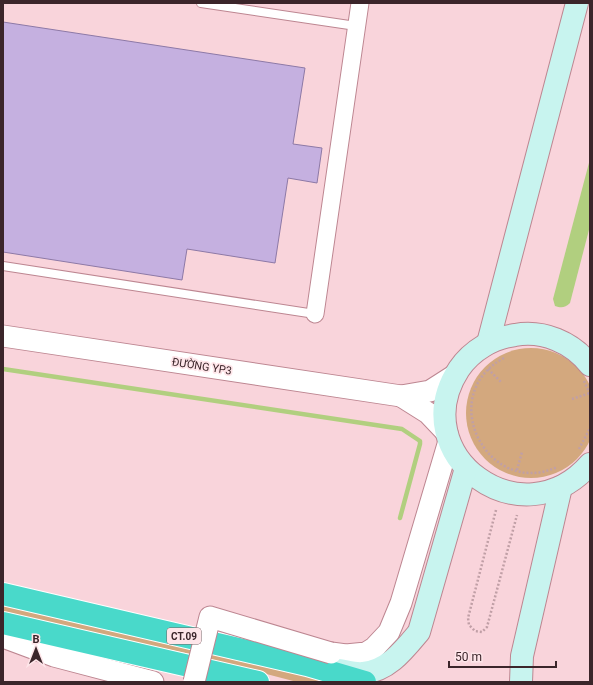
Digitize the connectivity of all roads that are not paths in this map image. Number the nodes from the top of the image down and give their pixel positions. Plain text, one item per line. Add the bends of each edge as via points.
1 (201, 3) edge
2 (360, 3) edge
3 (577, 3) edge
4 (356, 26) junction
5 (3, 266) edge
6 (315, 314) joint
7 (3, 336) edge
8 (488, 343) junction
9 (586, 371) edge
10 (455, 375) junction
11 (401, 396) junction
12 (448, 437) junction
13 (583, 459) edge
14 (466, 468) junction
15 (562, 487) junction
16 (3, 594) edge
17 (3, 623) edge
18 (3, 637) edge
19 (307, 665) junction
20 (153, 682) edge
21 (194, 682) edge
22 (258, 682) edge
23 (365, 682) edge
24 (520, 682) edge

1 - 4 lane
2 - 4 street
3 - 8 main road
4 - 6 street
5 - 6 lane
7 - 11 street, ĐƯỜNG YP3
8 - 9 main road via 518,334 546,336 572,347
8 - 10 main road via 469,357
10 - 11 street via 430,391
10 - 12 main road via 446,403
11 - 12 street via 428,413
12 - 14 main road via 454,452
12 - 21 street, bridge via 401,603 389,632 374,648 366,653 331,653 210,617
13 - 15 main road via 577,477
14 - 15 main road via 487,485 509,493 533,495
14 - 19 main road via 419,632 402,653 384,667 363,673
15 - 24 main road via 522,656
16 - 19 highway, CT.09
17 - 22 highway, CT.09
18 - 20 street via 68,660
19 - 23 highway, CT.09

